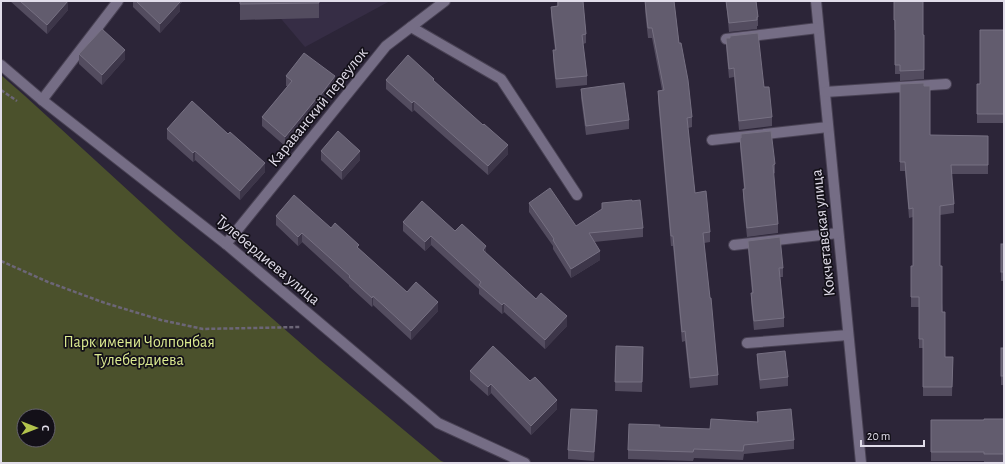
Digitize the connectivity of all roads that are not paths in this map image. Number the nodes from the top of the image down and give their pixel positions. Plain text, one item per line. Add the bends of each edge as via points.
1 (118, 1) edge
2 (445, 1) edge
3 (816, 1) edge
4 (411, 27) junction
5 (818, 28) junction
6 (726, 39) edge
7 (1, 65) edge
8 (946, 84) dead end
9 (825, 92) junction
10 (42, 100) junction
11 (828, 127) junction
12 (712, 140) dead end
13 (577, 195) dead end
14 (838, 233) junction
15 (226, 244) junction
16 (734, 245) dead end
17 (848, 335) junction
18 (747, 343) dead end
19 (525, 463) edge
20 (861, 463) edge

1 - 10 street
2 - 4 street, Караванский переулок
3 - 5 street, Кокчетавская улица
4 - 13 street via 500,79
4 - 15 street, Караванский переулок via 386,46
5 - 6 street
5 - 9 street, Кокчетавская улица
7 - 10 street, Тулебердиева улица
8 - 9 street
9 - 11 street, Кокчетавская улица
10 - 15 street, Тулебердиева улица
11 - 12 street
11 - 14 street, Кокчетавская улица
14 - 16 street
14 - 17 street, Кокчетавская улица
15 - 19 street, Тулебердиева улица via 438,423
17 - 18 street
17 - 20 street, Кокчетавская улица

